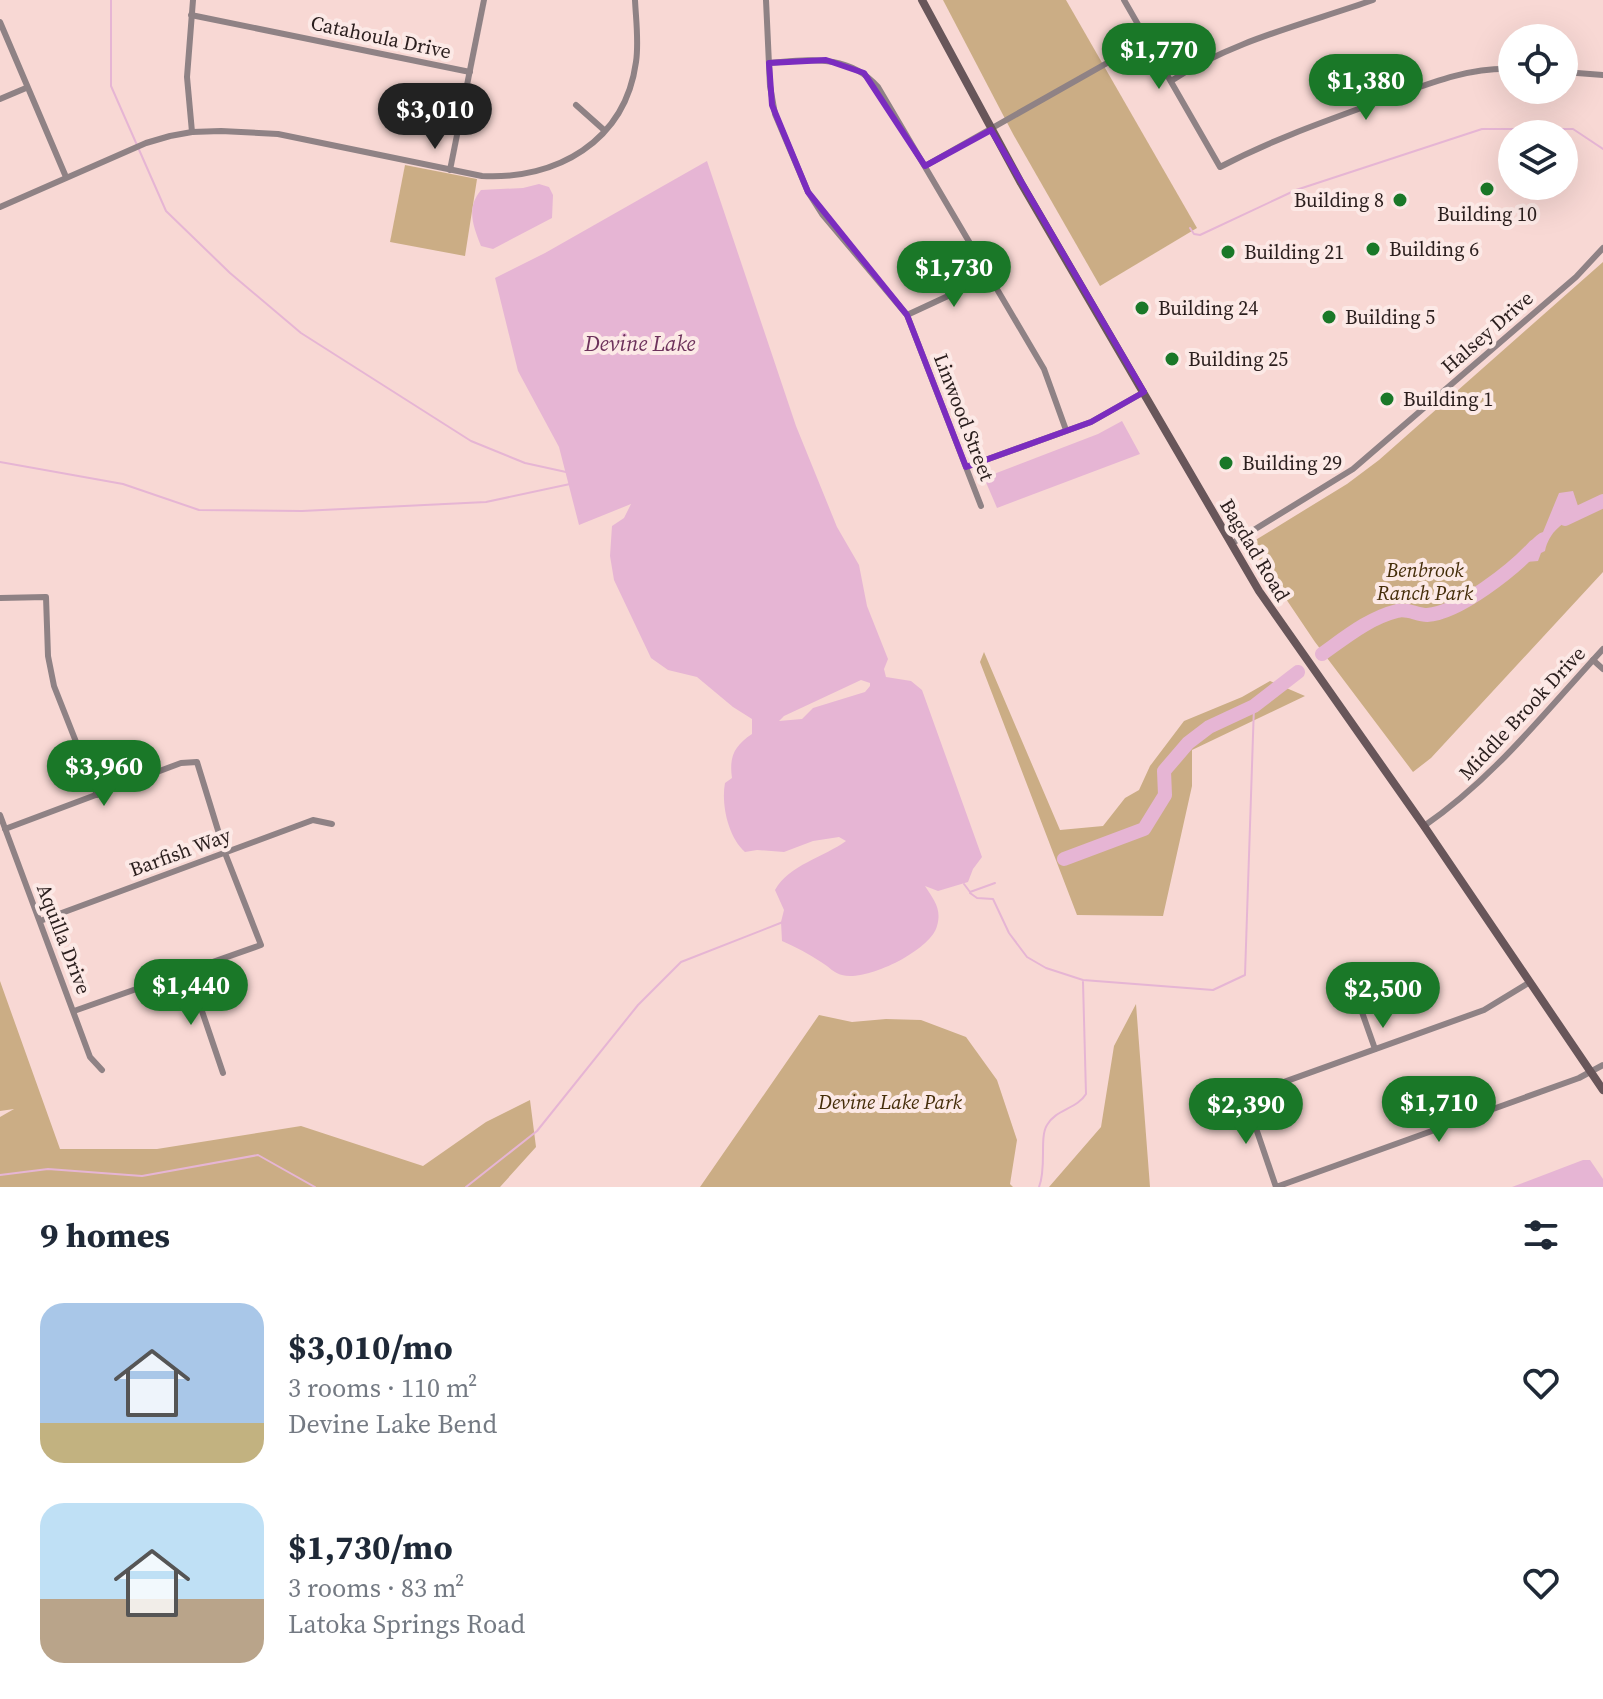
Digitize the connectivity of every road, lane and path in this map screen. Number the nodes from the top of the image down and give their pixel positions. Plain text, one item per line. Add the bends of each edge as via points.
1 (193, 0) edge
2 (484, 0) edge
3 (635, 0) edge
4 (766, 0) edge
5 (922, 0) edge
6 (1124, 0) edge
7 (1371, 0) edge
8 (191, 15) junction
9 (0, 22) edge
10 (1146, 41) junction
11 (769, 63) junction
12 (1498, 70) edge
13 (470, 72) junction
14 (1578, 73) edge
15 (1603, 75) edge
16 (1171, 81) junction
17 (26, 88) junction
18 (0, 99) edge
19 (576, 105) dead end
20 (604, 130) junction
21 (991, 130) junction
22 (192, 132) junction
23 (925, 166) junction
24 (450, 170) junction
25 (66, 177) junction
26 (0, 207) edge
27 (1603, 248) edge
28 (987, 273) junction
29 (907, 315) junction
30 (1144, 392) junction
31 (1066, 430) junction
32 (966, 467) junction
33 (981, 506) dead end
34 (1231, 544) junction
35 (0, 598) edge
36 (1603, 649) edge
37 (1593, 660) junction
38 (1603, 669) edge
39 (97, 795) junction
40 (0, 815) edge
41 (332, 824) dead end
42 (1424, 826) junction
43 (5, 829) junction
44 (225, 853) junction
45 (40, 921) junction
46 (188, 970) junction
47 (1530, 982) junction
48 (1352, 984) dead end
49 (74, 1011) junction
50 (1375, 1049) junction
51 (1603, 1065) edge
52 (102, 1070) dead end
53 (223, 1073) dead end
54 (1591, 1073) junction
55 (1603, 1090) edge
56 (1276, 1187) edge

1 - 8 street
2 - 13 street
3 - 20 street via 636,63 627,95
4 - 11 street, Linwood Street
5 - 21 street, Bagdad Road
6 - 10 street
7 - 16 street via 1235,48
8 - 13 street, Catahoula Drive
8 - 22 street via 187,77
9 - 17 street
10 - 16 street
10 - 21 street
11 - 23 street via 826,60 864,73
11 - 29 street, Linwood Street via 772,105 808,192
12 - 16 street via 1469,71 1418,88 1272,140 1220,167
13 - 24 street
14 - 15 street
17 - 18 street
17 - 25 street
19 - 20 street
20 - 24 street via 570,159 530,175 507,178
21 - 23 street
21 - 30 street, Bagdad Road
22 - 24 street via 278,134
22 - 25 street via 146,143
23 - 28 street
25 - 26 street
27 - 34 street, Halsey Drive via 1360,464
28 - 29 street
28 - 31 street via 1044,369
29 - 32 street, Linwood Street
30 - 31 street
30 - 34 street, Bagdad Road
31 - 32 street
32 - 33 street, Linwood Street
34 - 42 street, Bagdad Road
35 - 39 street via 46,597 54,686
36 - 37 street, Middle Brook Drive
37 - 38 street
37 - 42 street, Middle Brook Drive via 1489,774
39 - 43 street
39 - 44 street via 181,763 197,762
40 - 43 street, Aquilla Drive
41 - 44 street, Barfish Way via 313,820
42 - 47 street, Bagdad Road
43 - 45 street, Aquilla Drive
44 - 45 street, Barfish Way
44 - 46 street via 261,945
45 - 49 street, Aquilla Drive
46 - 49 street
46 - 53 street
47 - 50 street via 1484,1010
47 - 54 street, Bagdad Road
48 - 50 street
49 - 52 street, Aquilla Drive via 90,1057
50 - 56 street via 1245,1096
51 - 54 street
54 - 55 street, Bagdad Road
54 - 56 street

